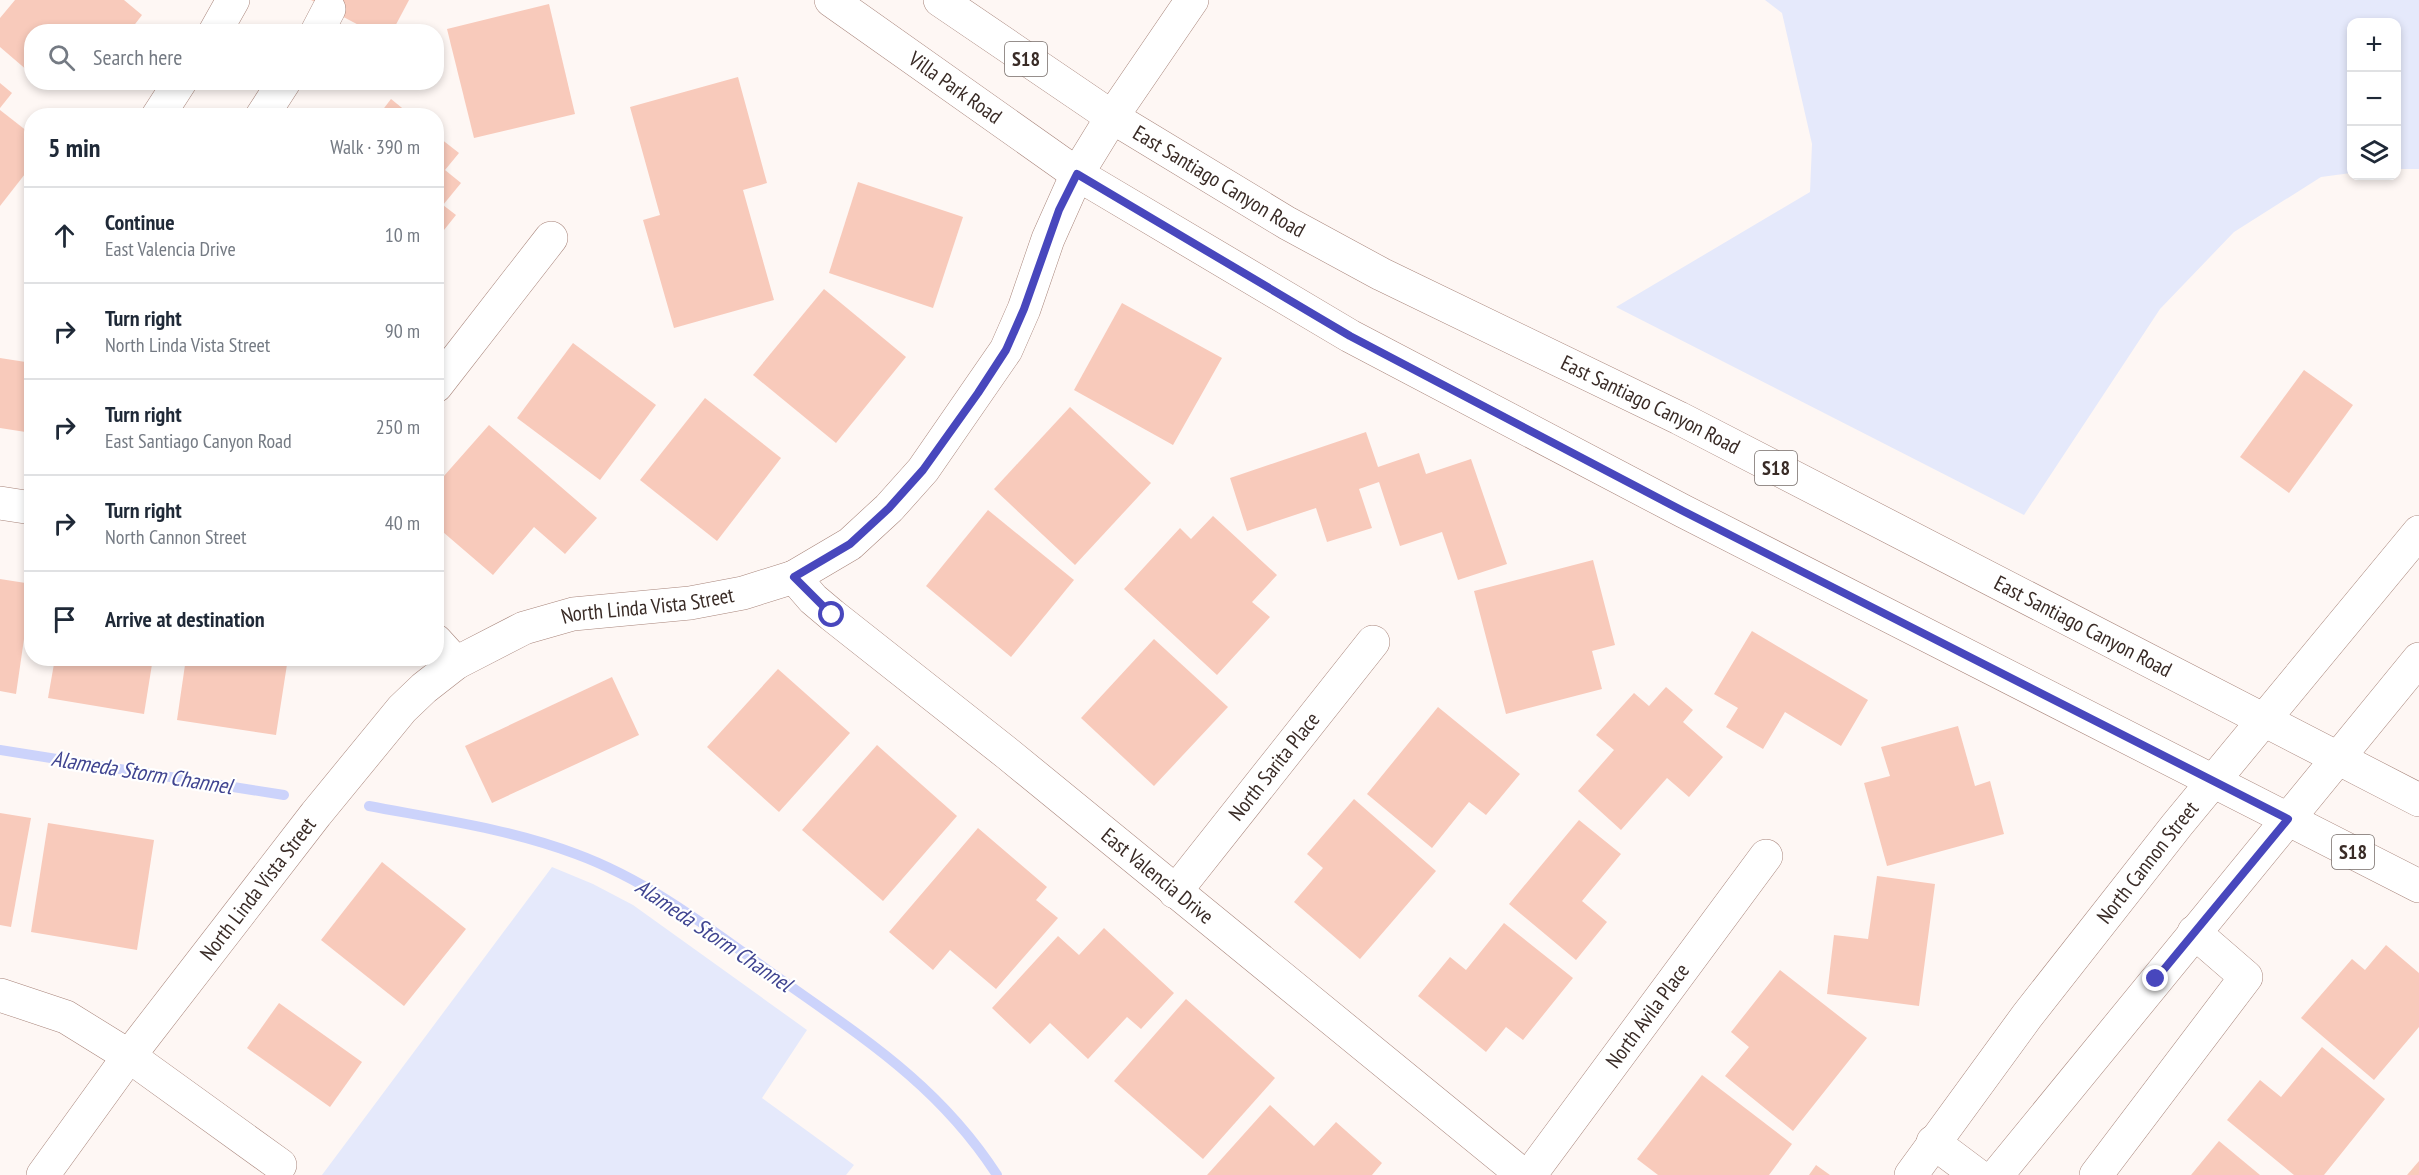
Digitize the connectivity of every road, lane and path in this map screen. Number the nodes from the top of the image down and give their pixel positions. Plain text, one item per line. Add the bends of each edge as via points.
1 (233, 0) edge
2 (831, 0) edge
3 (940, 0) edge
4 (1192, 0) edge
5 (219, 24) edge
6 (175, 90) edge
7 (279, 90) edge
8 (163, 108) edge
9 (267, 108) edge
10 (1112, 117) junction
11 (1077, 174) junction
12 (551, 238) dead end
13 (444, 376) edge
14 (0, 503) edge
15 (24, 507) edge
16 (2419, 532) edge
17 (794, 577) junction
18 (1373, 642) dead end
19 (446, 652) edge
20 (2419, 659) edge
21 (435, 666) edge
22 (2263, 719) junction
23 (2339, 758) junction
24 (2212, 780) junction
25 (2419, 800) edge
26 (2288, 819) junction
27 (1766, 856) dead end
28 (2419, 886) edge
29 (1175, 892) junction
30 (2194, 932) junction
31 (0, 995) edge
32 (129, 1056) junction
33 (1933, 1142) junction
34 (280, 1165) dead end
35 (44, 1175) edge
36 (1523, 1175) edge
37 (1530, 1175) edge
38 (1911, 1175) edge
39 (1977, 1175) edge
40 (1997, 1175) edge
41 (2096, 1175) edge

1 - 5 main road
2 - 11 main road, Villa Park Road / S18
3 - 10 main road, S18
4 - 10 main road, North Linda Vista Street
6 - 8 main road
7 - 9 main road
10 - 11 main road, North Linda Vista Street
10 - 22 main road, East Santiago Canyon Road / S18 via 1287,223 1381,274 1679,418
11 - 17 main road, North Linda Vista Street via 1059,210 1006,350 978,393 923,470 889,508 850,544
11 - 24 main road, S18 via 1361,342
12 - 13 main road
14 - 15 main road
16 - 22 main road, North Cannon Street
17 - 19 main road, North Linda Vista Street via 743,593 690,603 573,614
17 - 29 main road, East Valencia Drive via 832,615
18 - 29 main road, North Sarita Place
20 - 23 main road
21 - 32 main road, North Linda Vista Street
22 - 23 main road, East Santiago Canyon Road / S18
22 - 24 main road, North Cannon Street
23 - 25 main road, East Santiago Canyon Road / S18
23 - 26 main road
24 - 26 main road, S18
24 - 33 main road, North Cannon Street
26 - 28 main road, S18
26 - 30 main road
27 - 37 main road, North Avila Place
29 - 36 main road, East Valencia Drive
30 - 40 main road
30 - 41 main road via 2246,977
31 - 32 main road via 66,1017
32 - 34 main road
32 - 35 main road, North Linda Vista Street
33 - 38 main road, North Cannon Street
33 - 39 main road

